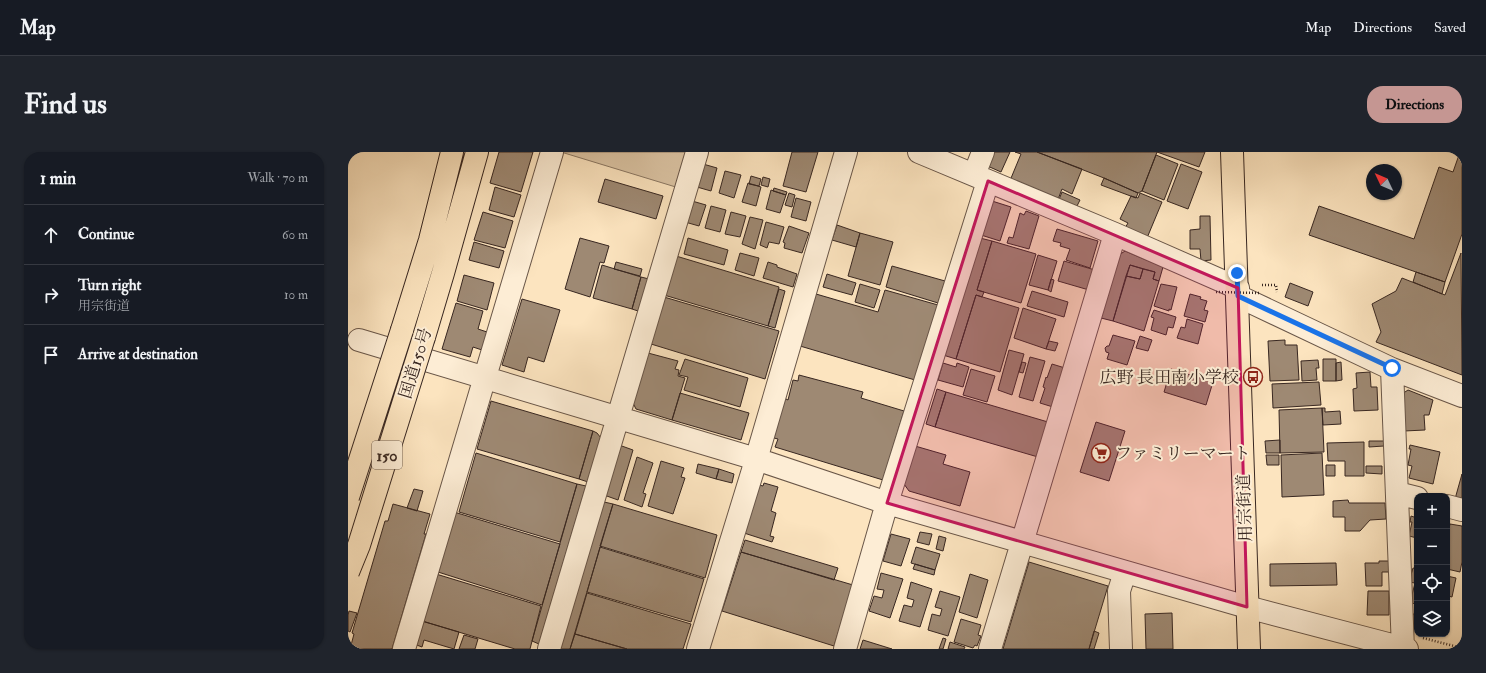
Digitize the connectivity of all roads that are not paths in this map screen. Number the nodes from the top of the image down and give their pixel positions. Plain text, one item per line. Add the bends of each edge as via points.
1 (452, 152) edge
2 (477, 152) edge
3 (552, 152) edge
4 (697, 152) edge
5 (846, 152) edge
6 (919, 152) edge
7 (983, 152) edge
8 (1232, 152) edge
9 (981, 178) junction
10 (1115, 234) junction
11 (1248, 294) junction
12 (359, 340) dead end
13 (1392, 368) junction
14 (485, 378) junction
15 (1462, 396) edge
16 (618, 418) junction
17 (756, 459) junction
18 (1407, 495) edge
19 (348, 497) edge
20 (887, 503) junction
21 (1450, 507) edge
22 (1462, 510) edge
23 (1022, 541) junction
24 (348, 572) edge
25 (1125, 572) junction
26 (1246, 608) junction
27 (1404, 645) edge
28 (404, 649) edge
29 (549, 649) edge
30 (698, 649) edge
31 (845, 649) edge
32 (990, 649) edge
33 (1121, 649) edge
34 (1249, 649) edge

1 - 19 main road, 国道150号 / 150, bridge via 430,240
2 - 24 main road, 国道150号 / 150, bridge via 424,337 359,545
3 - 14 street
4 - 16 street
5 - 17 street
6 - 9 street
7 - 9 street
8 - 11 main road, 用宗街道
9 - 10 street
9 - 20 street
10 - 11 street
10 - 23 street
11 - 13 street
11 - 26 main road, 用宗街道
12 - 14 street
13 - 15 street
13 - 18 street
14 - 16 street
14 - 28 street
16 - 17 street
16 - 29 street
17 - 20 street
17 - 30 street
18 - 27 street
20 - 23 street
20 - 31 street
21 - 22 street
23 - 25 street
23 - 32 street
25 - 26 street
25 - 33 street via 1119,591
26 - 27 street
26 - 34 main road, 用宗街道

